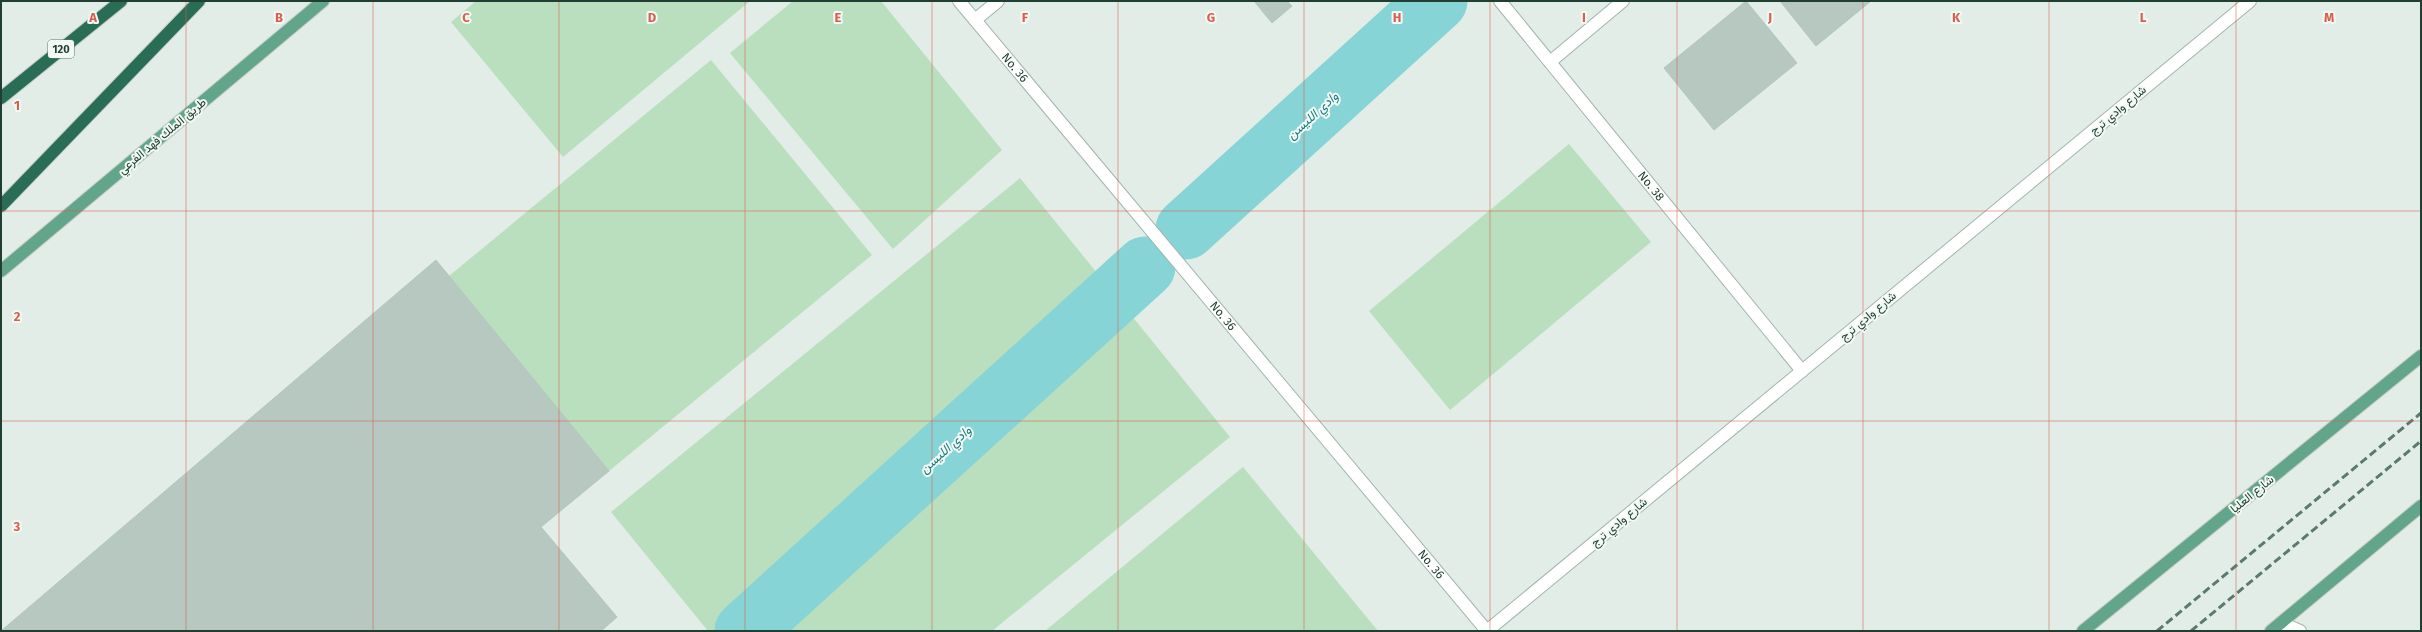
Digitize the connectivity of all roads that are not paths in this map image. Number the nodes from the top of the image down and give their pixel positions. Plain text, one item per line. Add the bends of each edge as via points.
1 (121, 1) edge
2 (199, 1) edge
3 (323, 1) edge
4 (959, 1) edge
5 (998, 1) edge
6 (1500, 1) edge
7 (1623, 1) edge
8 (2250, 1) edge
9 (975, 20) junction
10 (1550, 62) junction
11 (1, 98) edge
12 (1, 206) edge
13 (1, 271) edge
14 (2421, 356) edge
15 (1802, 371) junction
16 (2421, 506) edge
17 (2281, 623) junction
18 (1487, 631) edge
19 (2083, 631) edge
20 (2270, 631) edge
21 (2300, 631) edge

1 - 11 highway, 120
2 - 12 highway
3 - 13 main road, طريق الملك فهد الفرعي
4 - 9 street, No. 36
5 - 9 street
6 - 10 street, No. 38
7 - 10 street
8 - 15 street, شارع وادي ترج
9 - 18 street, No. 36
10 - 15 street, No. 38
14 - 19 main road, شارع العليا
15 - 18 street, شارع وادي ترج
16 - 17 main road
17 - 20 main road
17 - 21 street

